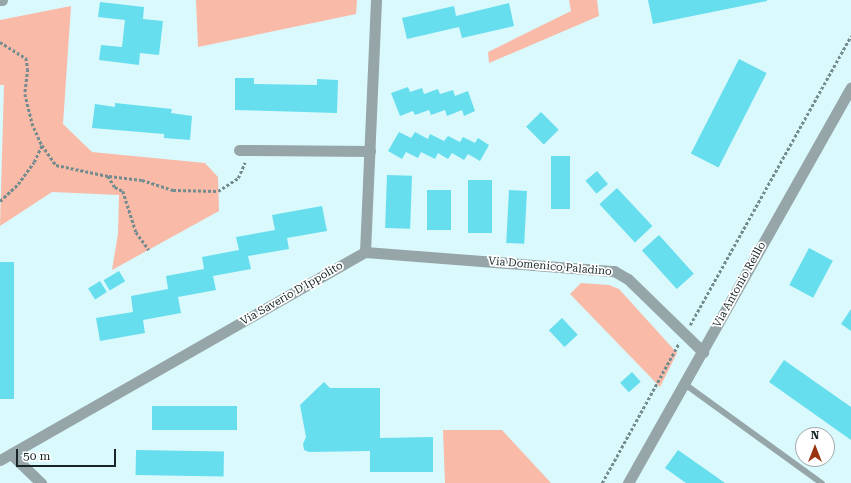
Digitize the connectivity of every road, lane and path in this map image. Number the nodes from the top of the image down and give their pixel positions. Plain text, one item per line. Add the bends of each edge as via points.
1 (376, 0) edge
2 (851, 36) edge
3 (0, 42) edge
4 (851, 87) edge
5 (42, 145) junction
6 (239, 150) dead end
7 (251, 150) junction
8 (370, 151) junction
9 (108, 176) junction
10 (0, 202) edge
11 (149, 250) dead end
12 (365, 252) junction
13 (685, 335) junction
14 (703, 352) junction
15 (685, 384) junction
16 (11, 454) junction
17 (0, 460) edge
18 (41, 483) edge
19 (602, 483) edge
20 (628, 483) edge
21 (822, 483) edge

1 - 8 street
2 - 13 path
3 - 5 path via 26,58 28,69 25,94 32,123
4 - 14 street, Via Antonio Reillo
5 - 9 path via 56,164
5 - 10 path via 34,162 18,184
6 - 7 street
7 - 8 street
7 - 9 path via 238,178 218,191 173,190 142,180
8 - 12 street
9 - 11 path via 115,187 123,191 136,232
12 - 13 street, Via Domenico Paladino via 614,271 628,279
12 - 16 street, Via Saverio D'Ippolito
13 - 14 street, Via Domenico Paladino
13 - 19 path
14 - 15 street, Via Antonio Reillo
15 - 20 street, Via Antonio Reillo
15 - 21 lane
16 - 17 street, Via Saverio D'Ippolito
16 - 18 street

